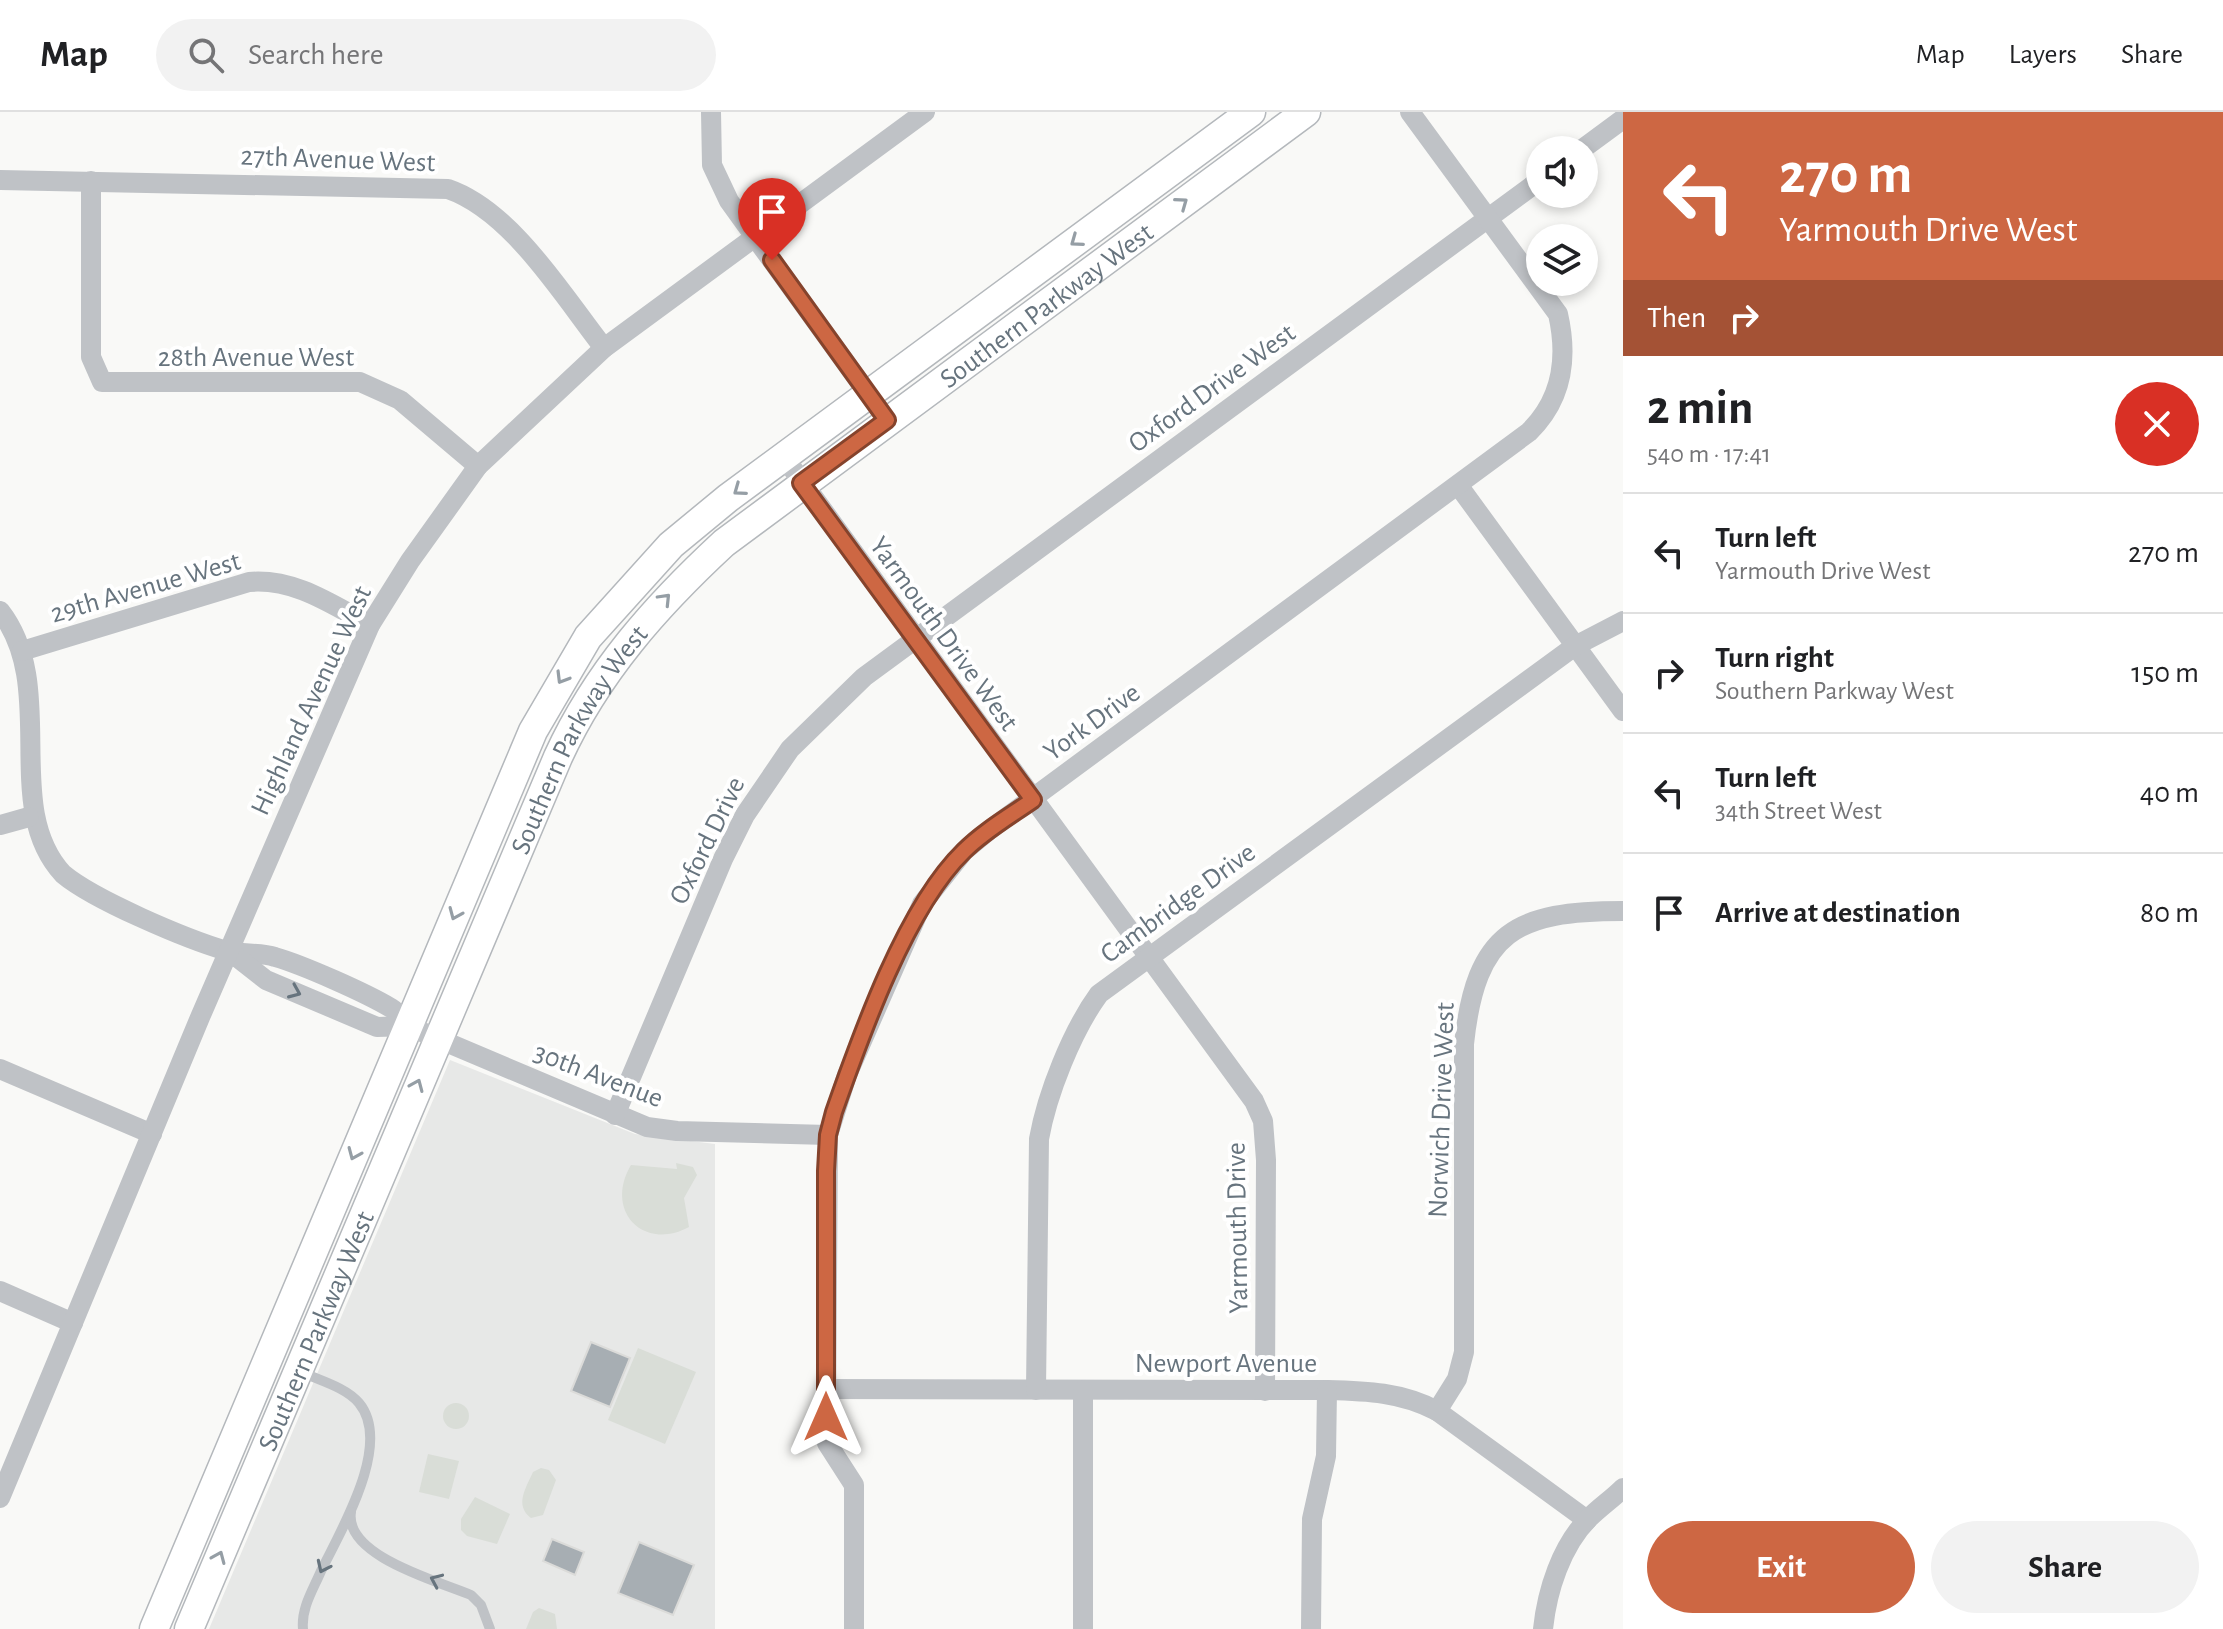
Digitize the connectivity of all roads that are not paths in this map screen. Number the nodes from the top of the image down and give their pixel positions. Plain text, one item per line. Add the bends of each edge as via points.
1 (711, 112) edge
2 (925, 112) edge
3 (1251, 112) edge
4 (1306, 112) edge
5 (1410, 112) edge
6 (1623, 119) edge
7 (1598, 137) edge
8 (0, 180) edge
9 (91, 181) junction
10 (1526, 190) edge
11 (1489, 218) junction
12 (756, 237) junction
13 (604, 348) junction
14 (870, 394) junction
15 (887, 420) junction
16 (784, 457) junction
17 (478, 466) junction
18 (801, 483) junction
19 (1458, 485) junction
20 (0, 611) edge
21 (1623, 621) edge
22 (370, 625) junction
23 (916, 640) junction
24 (1575, 646) junction
25 (22, 651) junction
26 (1623, 711) edge
27 (1033, 800) junction
28 (29, 817) junction
29 (0, 825) edge
30 (1623, 911) edge
31 (229, 951) junction
32 (1148, 956) junction
33 (408, 1026) junction
34 (437, 1038) junction
35 (0, 1069) edge
36 (615, 1115) junction
37 (152, 1134) junction
38 (828, 1135) junction
39 (0, 1291) edge
40 (73, 1323) junction
41 (298, 1371) junction
42 (826, 1389) junction
43 (1036, 1390) junction
44 (1083, 1390) junction
45 (1327, 1390) junction
46 (1265, 1391) junction
47 (1437, 1411) junction
48 (1623, 1488) edge
49 (0, 1498) edge
50 (352, 1506) junction
51 (1587, 1520) junction
52 (154, 1629) edge
53 (189, 1629) edge
54 (303, 1629) edge
55 (490, 1629) edge
56 (854, 1629) edge
57 (1083, 1629) edge
58 (1311, 1629) edge
59 (1543, 1629) edge

1 - 12 street via 712,165 729,201
2 - 12 street, Highland Avenue West
3 -> 14 street, Southern Parkway West
15 -> 4 street, Southern Parkway West
5 - 11 street
6 - 7 street
8 - 9 street, 27th Avenue West
9 - 13 street, 27th Avenue West via 448,189 468,195 502,220
9 - 17 street, 28th Avenue West via 91,357 102,382 360,382 400,400
10 - 11 street, Oxford Drive West
11 - 19 street, York Drive via 1558,314 1563,368 1553,400 1538,423
11 - 23 street, Oxford Drive West
12 - 13 street, Highland Avenue West
12 - 14 street
13 - 17 street, Highland Avenue West
14 - 15 street
14 - 16 street, Southern Parkway West
15 - 18 street, Southern Parkway West
16 - 18 street, Yarmouth Drive West
16 -> 33 street, Southern Parkway West via 671,545 575,655 533,731
17 - 22 street, Highland Avenue West
18 - 23 street, Yarmouth Drive West
34 -> 18 street, Southern Parkway West via 571,729 604,673 684,580
19 - 24 street
19 - 27 street, York Drive
20 - 25 street
21 - 24 street, Cambridge Drive
22 - 25 street, 29th Avenue West via 304,590 249,582
22 - 31 street, Highland Avenue West
23 - 27 street, Yarmouth Drive West
23 - 36 street, Oxford Drive via 823,713 760,790 723,859
24 - 26 street
24 - 32 street, Cambridge Drive
25 - 28 street, 30th Avenue
27 - 32 street, Yarmouth Drive West
27 - 38 street, York Drive via 964,851 922,904 847,1075
28 - 29 street
28 - 31 street, 30th Avenue via 46,855 84,889
30 - 47 street, Norwich Drive West via 1568,911 1542,917 1502,941 1476,977 1464,1044 1464,1352 1457,1379
31 - 33 street, 30th Avenue via 266,980 377,1027
31 - 37 street, Highland Avenue West
32 - 43 street, Cambridge Drive via 1093,1003 1043,1119
32 - 46 street, Yarmouth Drive via 1240,1080 1263,1121
33 - 34 street, 30th Avenue
33 -> 52 street, Southern Parkway West
34 - 36 street, 30th Avenue
41 -> 34 street, Southern Parkway West
35 - 37 street
36 - 38 street, 30th Avenue via 677,1131
37 - 40 street, Highland Avenue West
38 - 42 street, York Drive
39 - 40 street
40 - 49 street, Highland Avenue West
41 - 50 lane via 351,1396 369,1422 371,1452
53 -> 41 street, Southern Parkway West
42 - 43 street, Newport Avenue
42 - 56 street, York Drive via 827,1443 854,1485
43 - 44 street, Newport Avenue
44 - 46 street, Newport Avenue
44 - 57 street
45 - 46 street, Newport Avenue
45 - 47 street, Newport Avenue via 1389,1394
45 - 58 street via 1326,1456 1312,1519
47 - 51 street, Newport Avenue
48 - 51 street
50 -> 54 lane via 306,1605
55 -> 50 lane via 471,1595 361,1544 351,1527
51 - 59 street via 1549,1590

